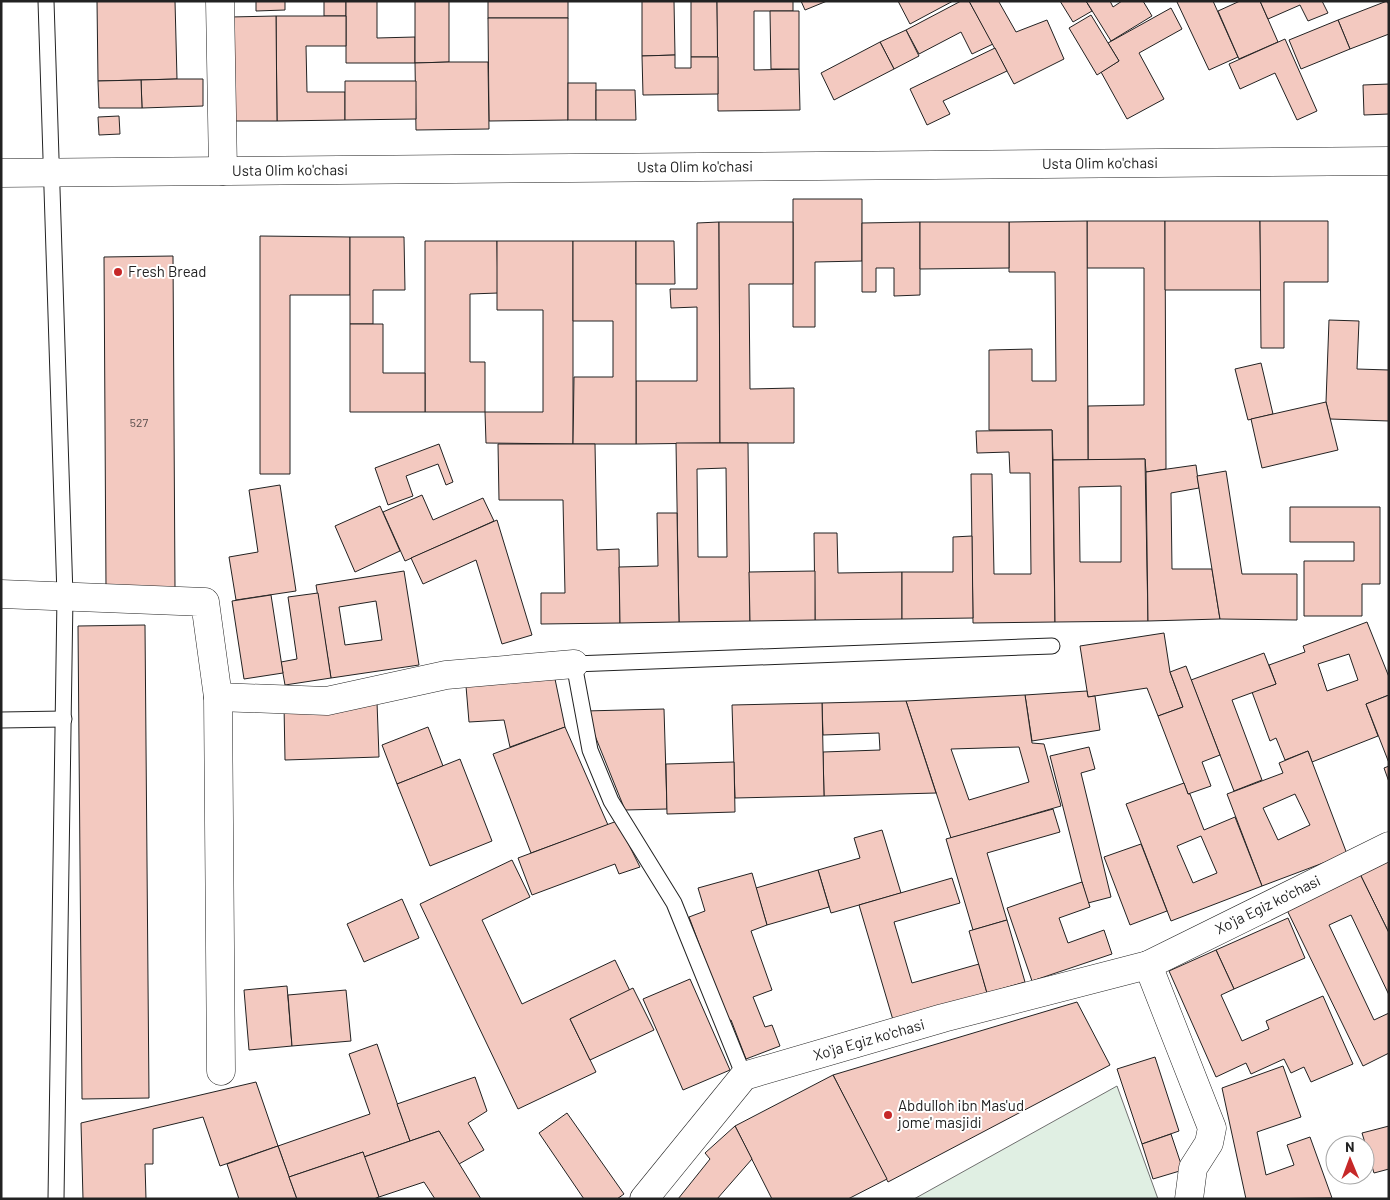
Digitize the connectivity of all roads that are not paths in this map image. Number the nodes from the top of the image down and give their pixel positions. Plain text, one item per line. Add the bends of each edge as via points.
1 (46, 1) edge
2 (220, 1) edge
3 (1389, 161) edge
4 (52, 171) junction
5 (223, 171) junction
6 (1, 173) edge
7 (1, 594) edge
8 (65, 596) junction
9 (1052, 646) dead end
10 (574, 664) junction
11 (218, 697) junction
12 (64, 719) junction
13 (1, 720) edge
14 (1389, 846) edge
15 (1148, 965) junction
16 (221, 1071) dead end
17 (744, 1076) junction
18 (56, 1199) edge
19 (644, 1199) edge
20 (1188, 1199) edge

1 - 4 lane
2 - 5 street
3 - 5 street, Usta Olim ko'chasi
4 - 5 street, Usta Olim ko'chasi
4 - 6 street, Usta Olim ko'chasi
4 - 8 lane
7 - 8 street
8 - 11 street via 205,602
8 - 12 lane
9 - 10 lane
10 - 11 street via 446,675 327,701
10 - 17 lane via 593,758 611,801 674,903
11 - 16 street
12 - 13 lane
12 - 18 lane
14 - 15 street, Xoʻja Egiz ko'chasi
15 - 17 street, Xoʻja Egiz ko'chasi via 943,1018
15 - 20 street via 1212,1128 1209,1144 1193,1168
17 - 19 street

